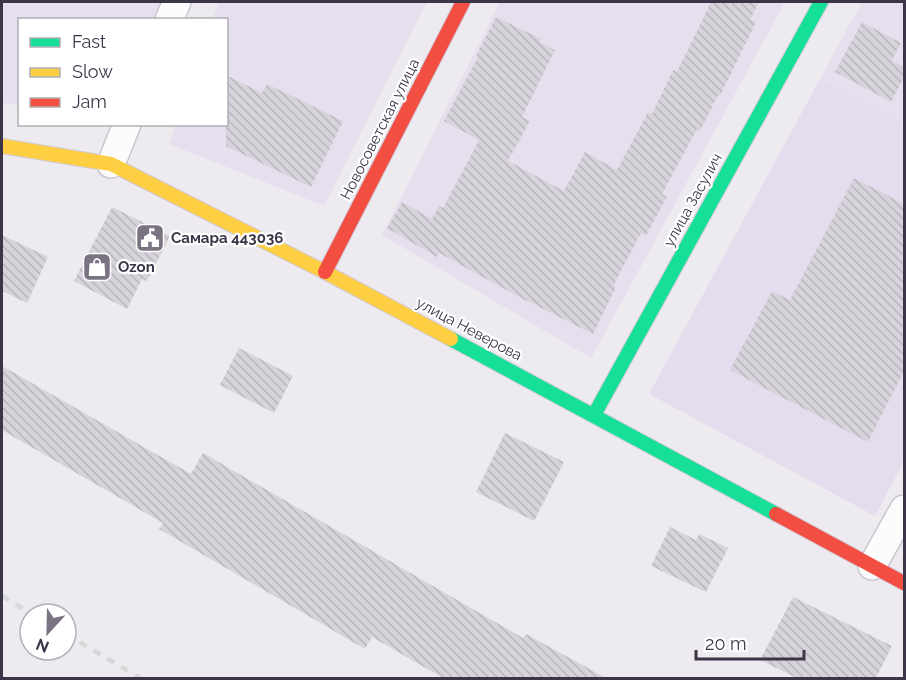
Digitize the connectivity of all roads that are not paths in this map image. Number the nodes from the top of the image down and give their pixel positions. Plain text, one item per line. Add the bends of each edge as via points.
1 (177, 2) edge
2 (463, 2) edge
3 (821, 2) edge
4 (170, 18) edge
5 (126, 126) edge
6 (2, 146) edge
7 (111, 164) junction
8 (326, 272) junction
9 (594, 415) junction
10 (904, 509) edge
11 (872, 566) junction
12 (904, 584) edge

1 - 4 street
2 - 8 street, Новосоветская улица
3 - 9 street, улица Засулич
5 - 7 street
6 - 7 street, улица Неверова
7 - 8 street, улица Неверова
8 - 9 street, улица Неверова
9 - 11 street, улица Неверова
10 - 11 street
11 - 12 street, улица Неверова

